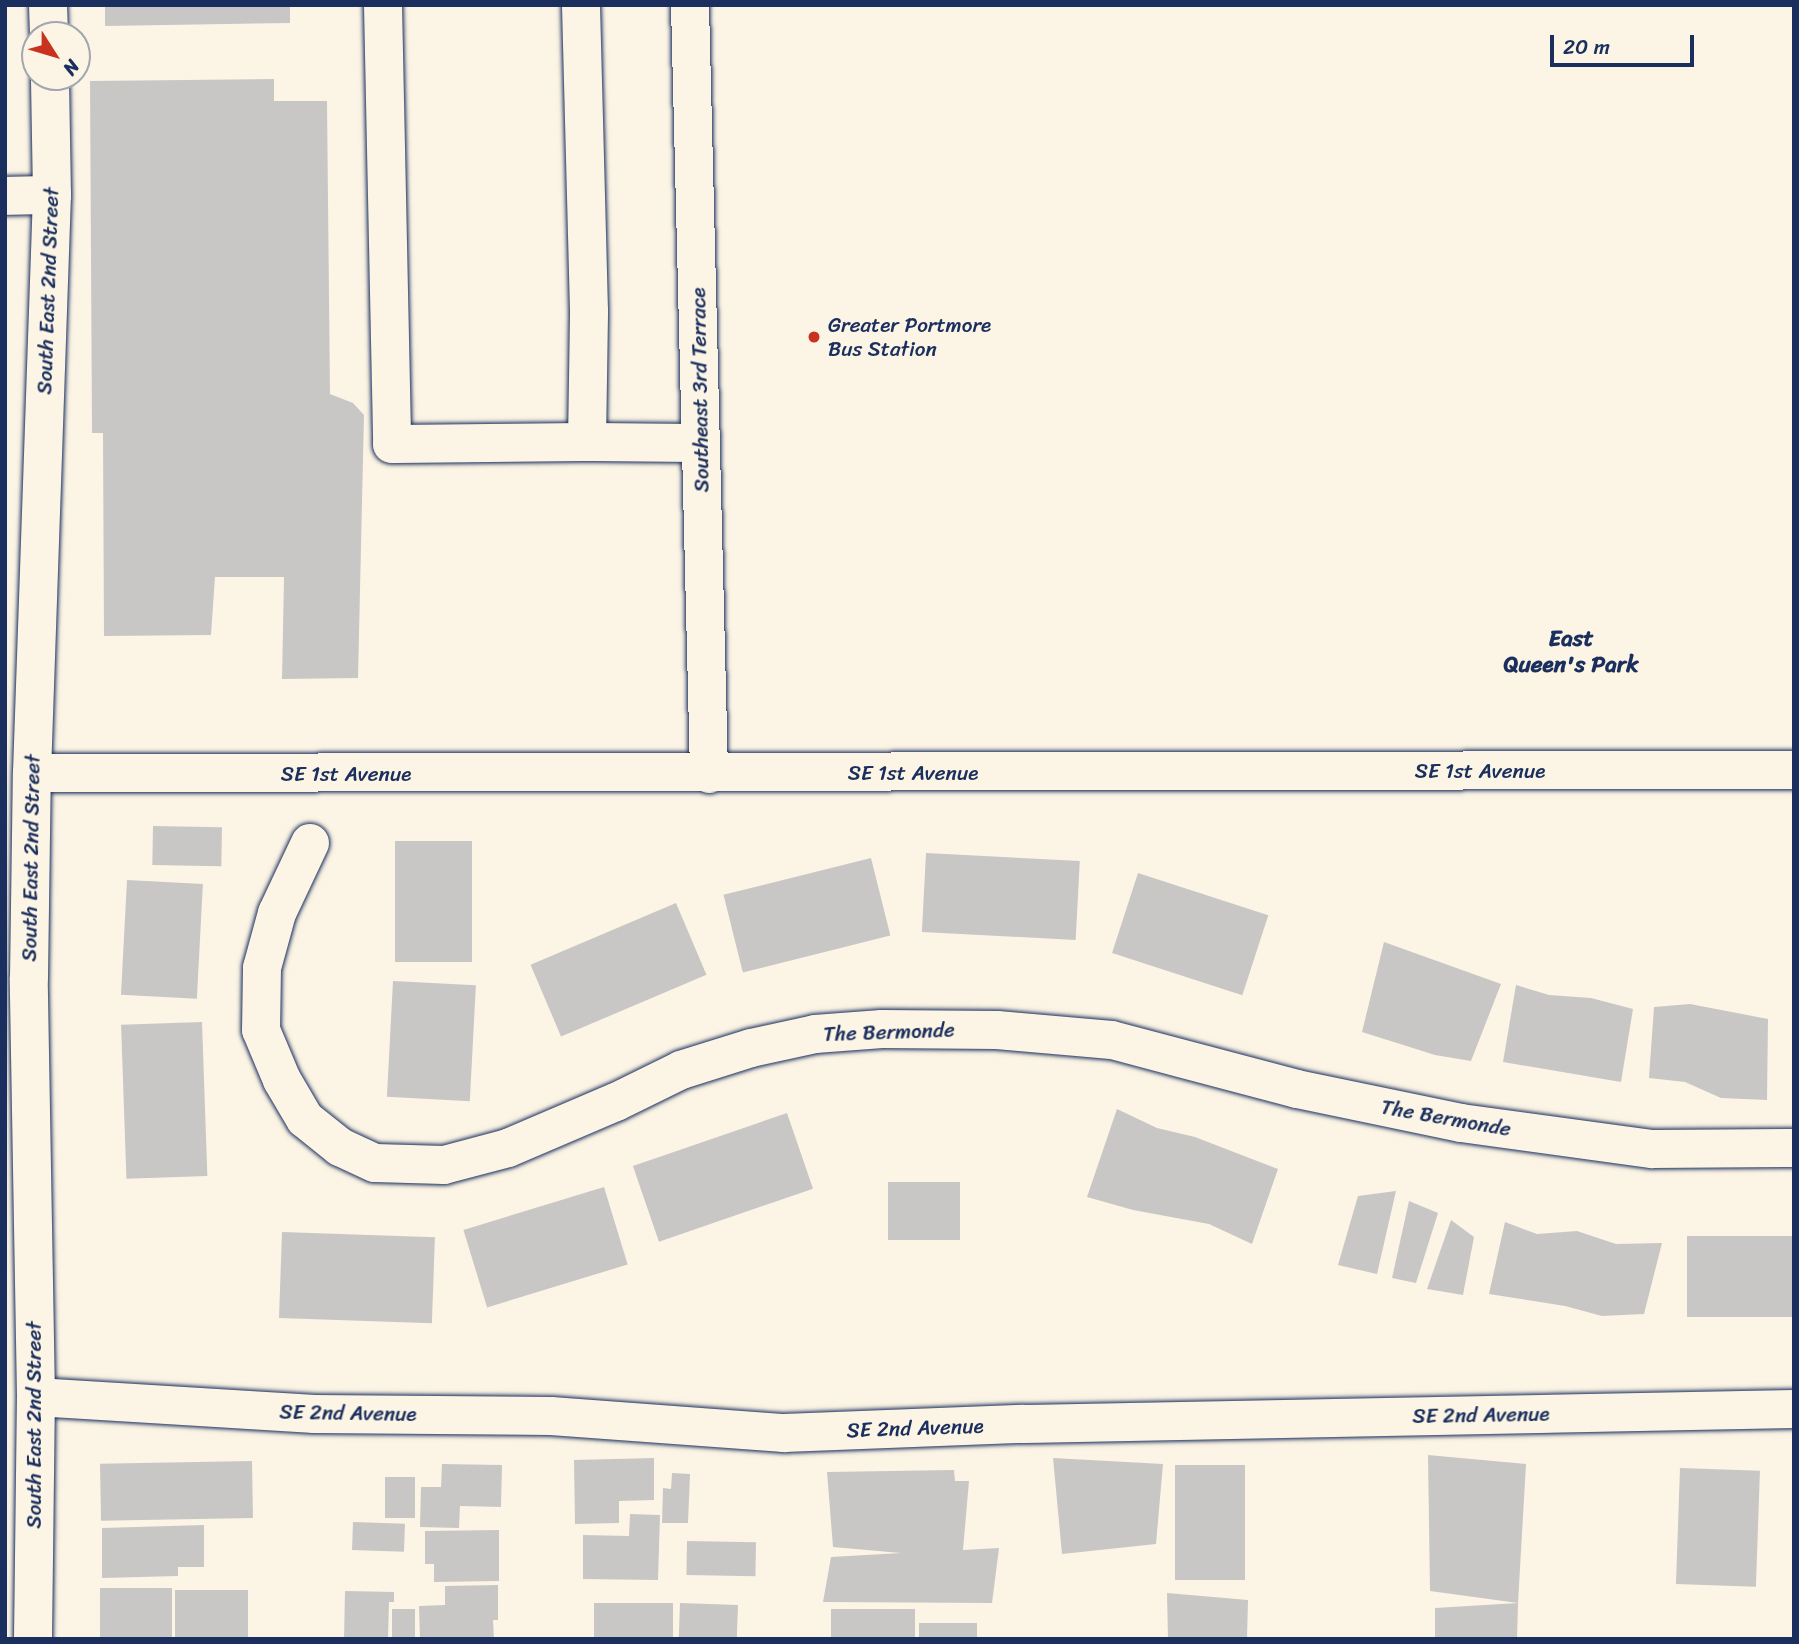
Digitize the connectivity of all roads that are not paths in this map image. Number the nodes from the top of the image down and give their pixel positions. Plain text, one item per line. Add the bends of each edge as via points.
1 (383, 5) edge
2 (581, 5) edge
3 (690, 5) edge
4 (50, 91) edge
5 (52, 195) junction
6 (5, 196) edge
7 (587, 442) junction
8 (701, 443) junction
9 (1794, 770) edge
10 (32, 773) junction
11 (709, 774) junction
12 (310, 843) dead end
13 (17, 978) edge
14 (1794, 1148) edge
15 (36, 1397) junction
16 (1794, 1409) edge
17 (33, 1639) edge

1 - 7 street via 393,444
2 - 7 street via 589,311
3 - 8 street, Southeast 3rd Terrace
4 - 5 street, South East 2nd Street
5 - 6 street
5 - 10 street, South East 2nd Street
7 - 8 street
8 - 11 street, Southeast 3rd Terrace
9 - 11 street, SE 1st Avenue
10 - 11 street, SE 1st Avenue
10 - 13 street, South East 2nd Street
12 - 14 street, The Bermonde via 277,912 262,968 261,1030 305,1119 340,1147 375,1163 444,1165 508,1148 681,1070 751,1048 815,1034 882,1029 997,1030 1112,1040 1297,1089 1461,1123 1652,1149
13 - 15 street, South East 2nd Street
15 - 16 street, SE 2nd Avenue via 314,1414 551,1416 784,1433 1036,1423
15 - 17 street, South East 2nd Street

